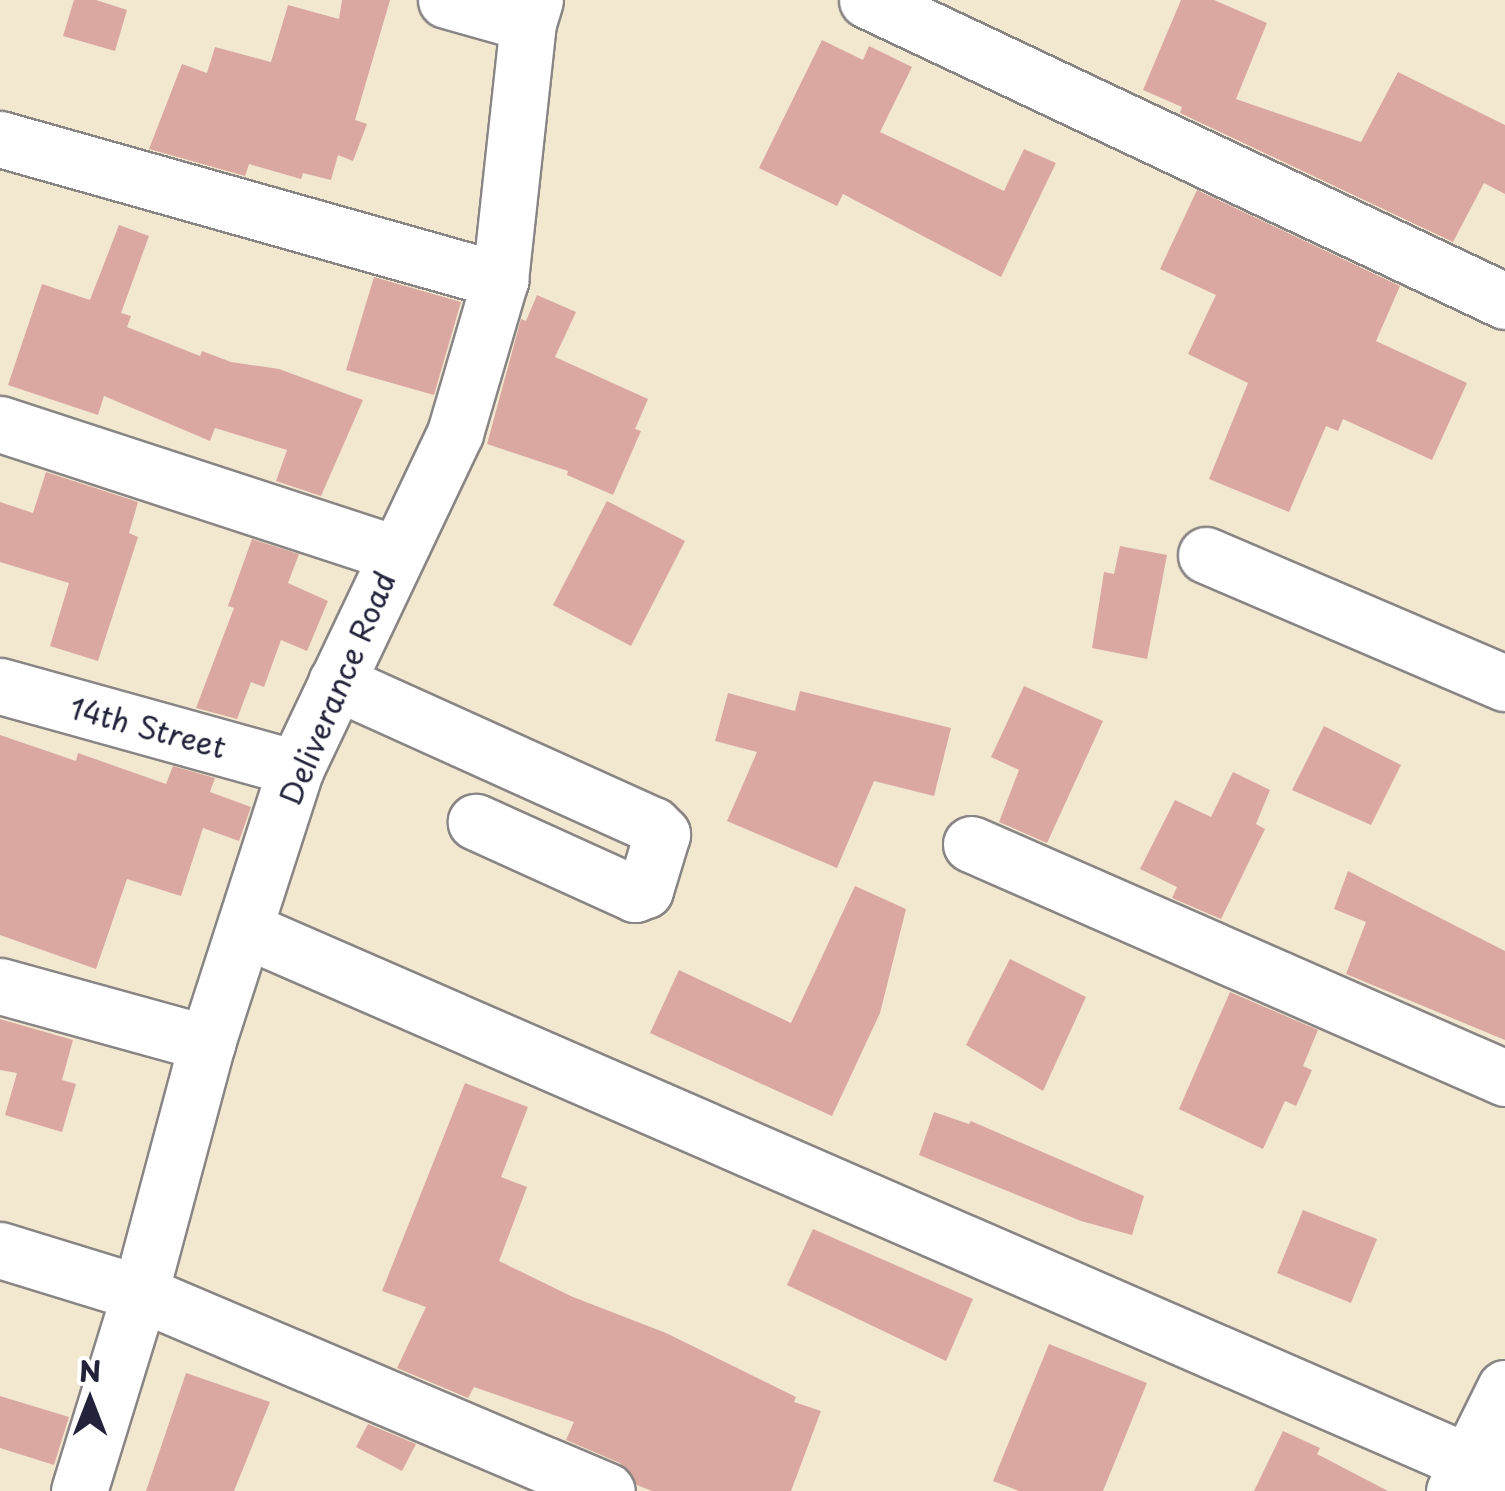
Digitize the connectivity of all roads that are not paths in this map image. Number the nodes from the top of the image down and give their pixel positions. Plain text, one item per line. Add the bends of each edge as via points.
1 (446, 0) edge
2 (867, 0) edge
3 (531, 11) edge
4 (0, 140) edge
5 (500, 280) junction
6 (1505, 300) edge
7 (0, 424) edge
8 (395, 554) junction
9 (1206, 555) dead end
10 (336, 682) junction
11 (1505, 683) edge
12 (0, 686) edge
13 (296, 768) junction
14 (476, 822) dead end
15 (972, 844) dead end
16 (246, 930) junction
17 (0, 986) edge
18 (207, 1043) junction
19 (1505, 1078) edge
20 (0, 1250) edge
21 (140, 1294) junction
22 (1505, 1388) edge
23 (1476, 1476) edge
24 (80, 1491) edge
25 (607, 1491) edge

1 - 3 street
2 - 6 street
3 - 5 street, Deliverance Road
4 - 5 street
5 - 8 street, Deliverance Road via 455,434
7 - 8 street
8 - 10 street, Deliverance Road
9 - 11 street
10 - 13 street, Deliverance Road
10 - 14 street via 662,834 645,890 635,894
12 - 13 street, 14th Street
13 - 16 street, Deliverance Road
15 - 19 street
16 - 18 street, Deliverance Road
16 - 23 street
17 - 18 street
18 - 21 street, Deliverance Road
20 - 21 street
21 - 24 street, Deliverance Road
21 - 25 street
22 - 23 street

